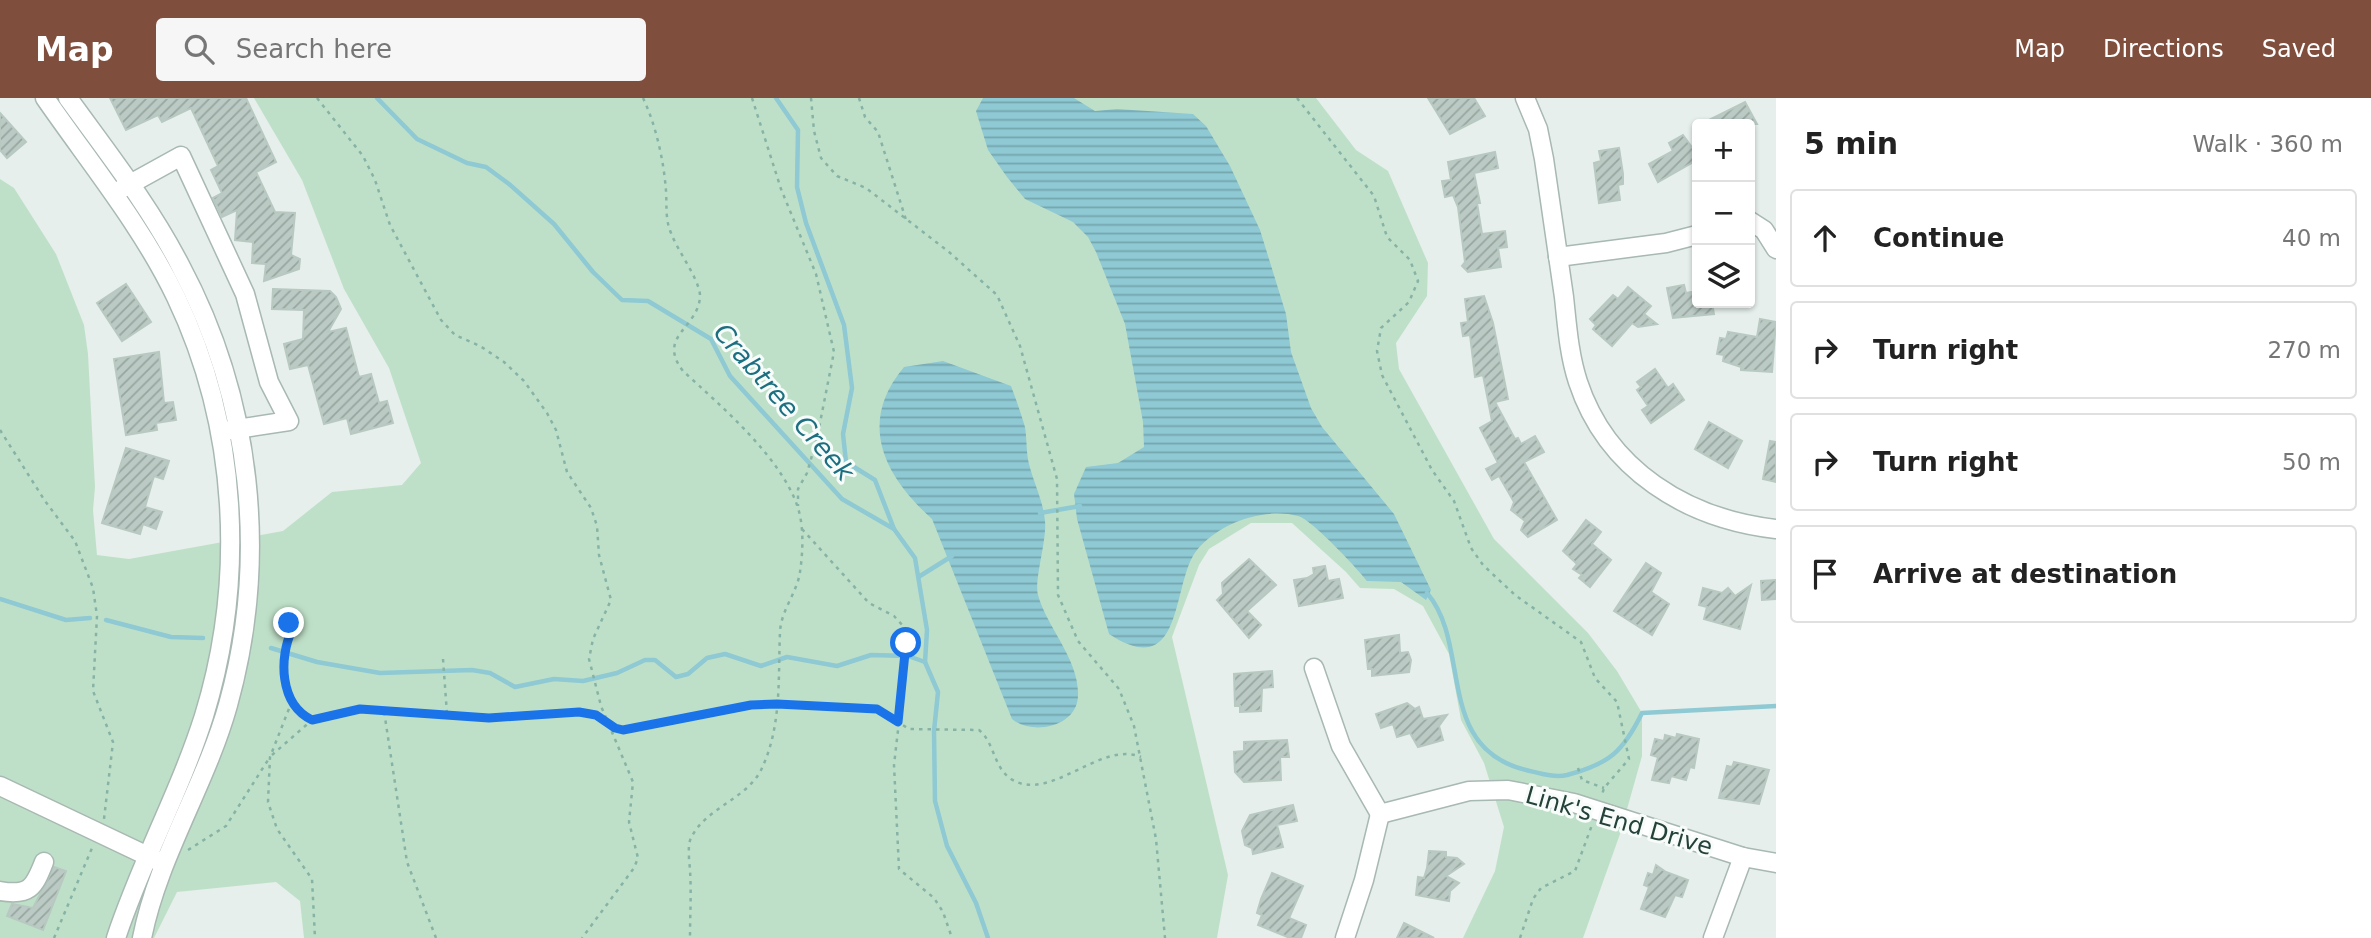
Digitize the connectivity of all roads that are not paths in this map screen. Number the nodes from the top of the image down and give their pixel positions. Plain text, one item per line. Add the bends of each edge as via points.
1 (45, 98) edge
2 (68, 98) edge
3 (1525, 98) edge
4 (130, 183) junction
5 (113, 195) junction
6 (1755, 224) edge
7 (1692, 236) edge
8 (1776, 249) edge
9 (1558, 257) junction
10 (241, 429) junction
11 (220, 432) junction
12 (1776, 529) edge
13 (1314, 668) dead end
14 (0, 786) edge
15 (1380, 814) junction
16 (147, 856) junction
17 (1742, 857) junction
18 (44, 862) dead end
19 (1776, 863) edge
20 (166, 865) junction
21 (0, 891) edge
22 (116, 938) edge
23 (142, 938) edge
24 (1345, 938) edge
25 (1713, 938) edge

1 - 5 street
2 - 4 street
3 - 9 street via 1538,129
4 - 5 street
4 - 10 street via 190,285
4 - 10 street via 181,156 227,251 270,382 289,421
5 - 11 street via 176,298 197,349
6 - 8 street
7 - 9 street
9 - 12 street via 1575,372 1609,442 1651,484 1684,505 1734,523
10 - 11 street
10 - 20 street via 252,545 244,636 228,708
11 - 16 street via 232,517 225,620 203,717
13 - 15 street via 1341,746
14 - 16 street
15 - 17 street, Link's End Drive via 1469,791 1508,790 1597,810
15 - 24 street
16 - 20 street
16 - 22 street
17 - 19 street, Link's End Drive
17 - 25 street
18 - 21 street via 29,889 18,894
20 - 23 street

